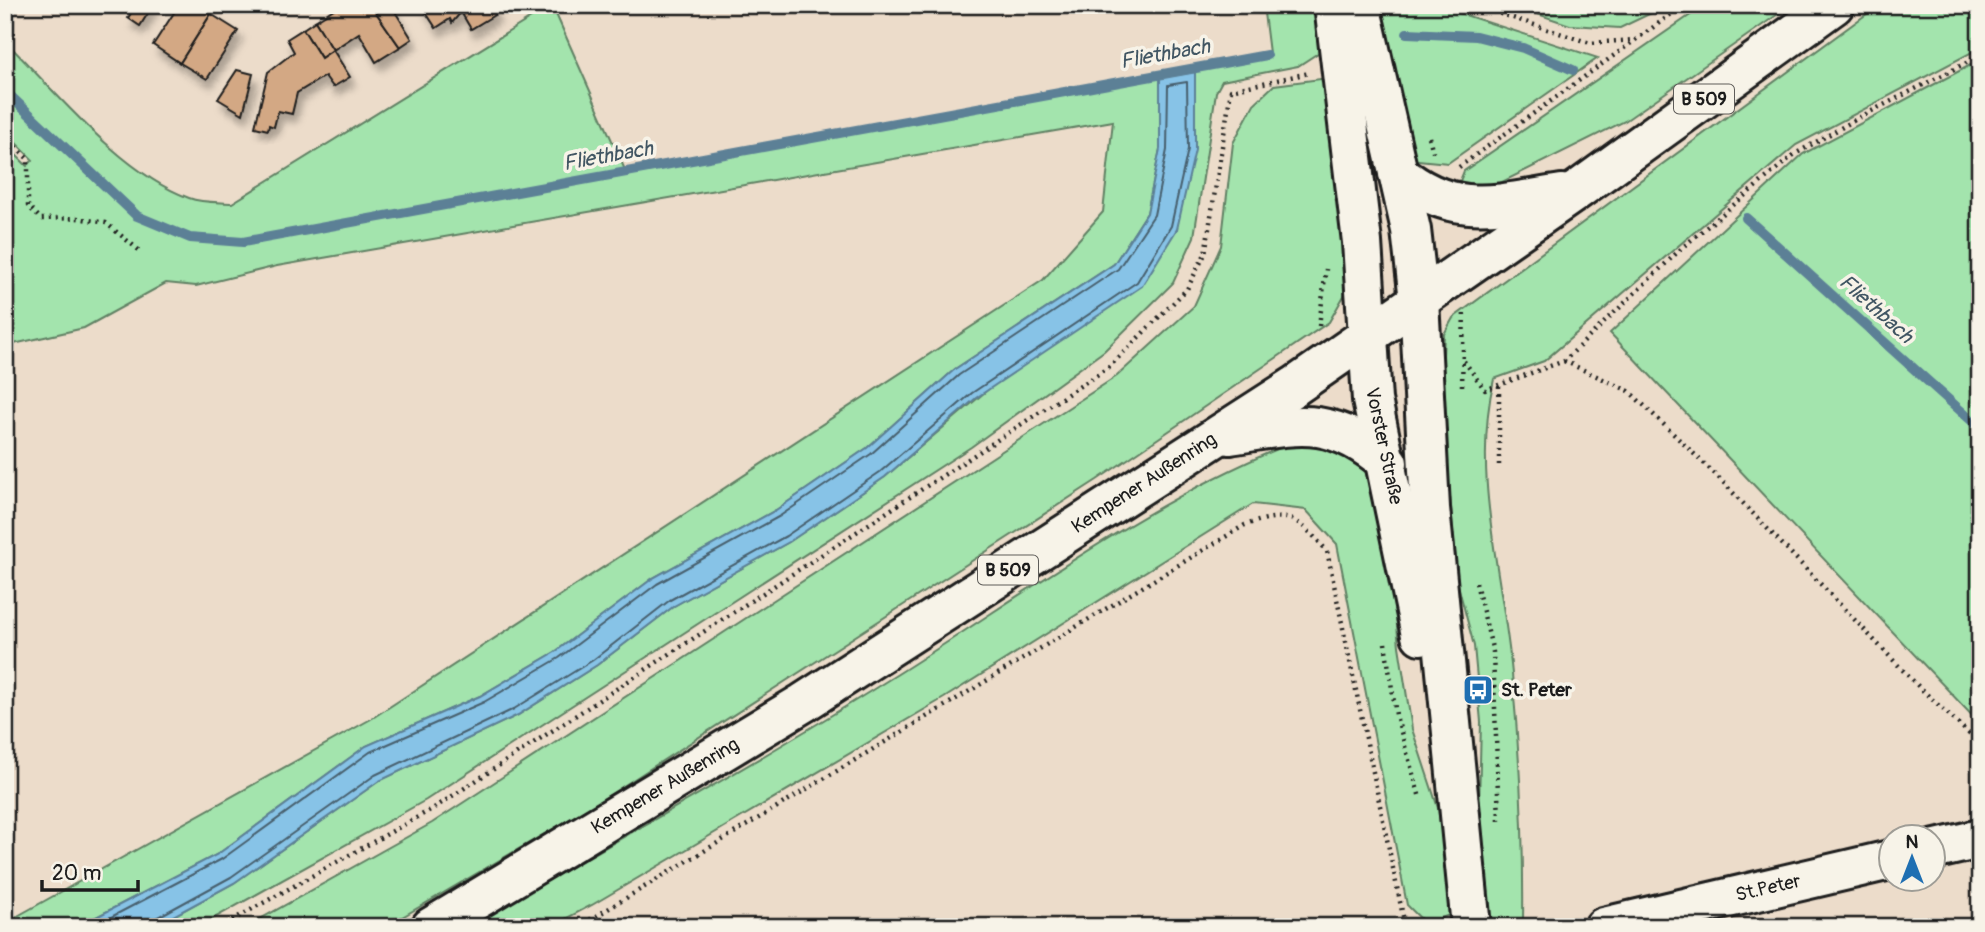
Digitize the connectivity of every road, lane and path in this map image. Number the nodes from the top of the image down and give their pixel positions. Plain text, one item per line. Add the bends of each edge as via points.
1 (1334, 5) edge
2 (1360, 5) edge
3 (1473, 5) edge
4 (1684, 5) edge
5 (1834, 5) edge
6 (1635, 40) junction
7 (1980, 56) edge
8 (1343, 66) junction
9 (5, 137) edge
10 (1398, 173) junction
11 (1575, 192) junction
12 (1445, 201) junction
13 (141, 252) dead end
14 (1458, 273) junction
15 (1419, 300) junction
16 (1367, 335) junction
17 (1464, 361) junction
18 (1564, 361) junction
19 (1499, 384) junction
20 (1461, 400) dead end
21 (1214, 438) junction
22 (1388, 463) junction
23 (1499, 465) dead end
24 (1476, 579) dead end
25 (1383, 632) dead end
26 (1980, 744) edge
27 (1423, 805) dead end
28 (1500, 831) dead end
29 (1980, 839) edge
30 (1946, 847) edge
31 (1876, 864) edge
32 (1466, 882) junction
33 (220, 927) edge
34 (431, 927) edge
35 (578, 927) edge
36 (1409, 927) edge
37 (1471, 927) edge
38 (1604, 927) edge

1 - 8 main road, Vorster Straße
2 - 10 main road, Vorster Straße
3 - 6 path via 1590,43
4 - 6 path
5 - 11 main road, Kempener Außenring / B 509
6 - 12 path via 1463,163 1448,177
7 - 18 path via 1795,154 1684,246
8 - 16 main road, Vorster Straße
8 - 33 path via 1231,90 1205,254 1187,289 1110,367 434,808
9 - 13 path via 28,159 28,206 41,219 106,223
10 - 12 main road
10 - 15 main road, Vorster Straße via 1411,230
11 - 12 main road via 1482,206
11 - 14 main road, Kempener Außenring / B 509
14 - 15 main road, Kempener Außenring / B 509
14 - 17 path via 1464,306
15 - 16 main road, Kempener Außenring / B 509
15 - 32 main road, Vorster Straße via 1430,508
16 - 21 main road, Kempener Außenring / B 509
16 - 22 main road, Vorster Straße via 1372,400
17 - 19 path via 1485,390
17 - 20 path
18 - 19 path
18 - 26 path via 1629,391
19 - 23 path
21 - 22 main road via 1282,427 1324,426 1364,443
21 - 34 main road, Kempener Außenring / B 509 via 803,703
22 - 32 main road, Vorster Straße
24 - 28 path via 1493,652
25 - 27 path via 1396,715
29 - 30 main road
31 - 38 main road, St.Peter
32 - 37 main road, Vorster Straße
35 - 36 path via 1245,525 1273,516 1301,522 1327,551 1404,922

